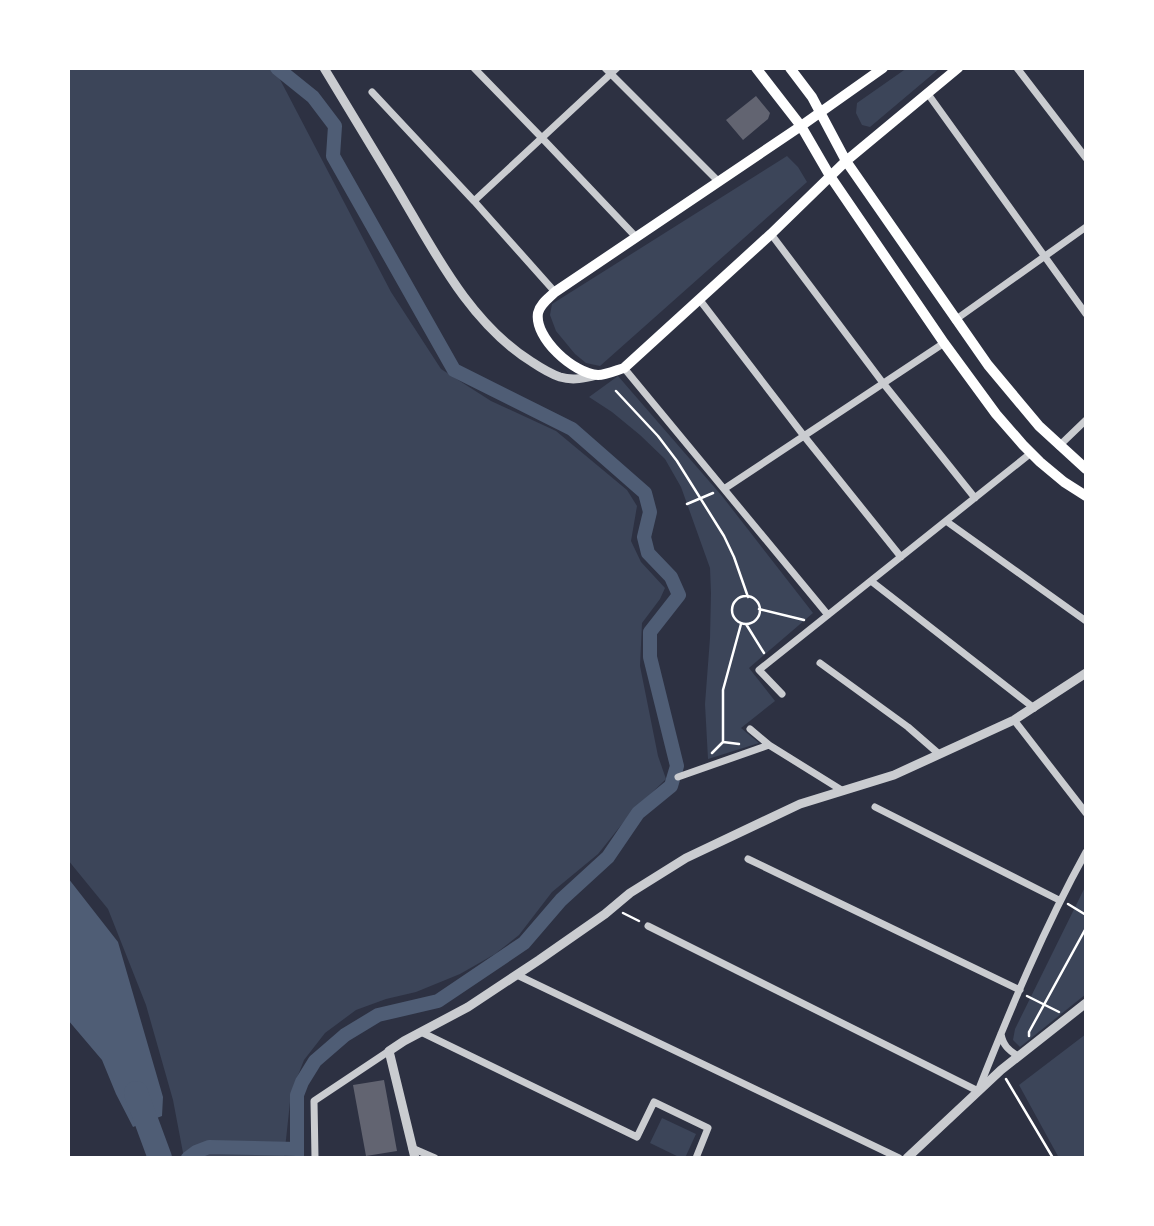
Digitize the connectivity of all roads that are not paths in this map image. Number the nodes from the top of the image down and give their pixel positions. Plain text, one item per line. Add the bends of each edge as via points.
1 (474, 68) edge
2 (756, 68) edge
3 (790, 68) edge
4 (883, 68) edge
5 (958, 68) edge
6 (1017, 68) edge
7 (327, 70) edge
8 (611, 70) edge
9 (372, 92) dead end
10 (928, 94) junction
11 (820, 111) junction
12 (802, 126) junction
13 (542, 138) junction
14 (1086, 158) edge
15 (846, 161) junction
16 (830, 176) junction
17 (718, 181) junction
18 (474, 201) junction
19 (1086, 227) edge
20 (771, 233) junction
21 (636, 237) junction
22 (1045, 256) junction
23 (555, 292) junction
24 (699, 299) junction
25 (1086, 314) edge
26 (956, 320) junction
27 (944, 343) junction
28 (624, 368) junction
29 (598, 375) junction
30 (883, 383) junction
31 (1086, 420) edge
32 (804, 436) junction
33 (1059, 446) junction
34 (1031, 453) junction
35 (1086, 469) edge
36 (724, 489) junction
37 (1086, 496) edge
38 (975, 498) junction
39 (946, 521) junction
40 (901, 557) junction
41 (871, 581) junction
42 (828, 615) junction
43 (1086, 621) edge
44 (820, 663) dead end
45 (1086, 673) edge
46 (782, 694) dead end
47 (1034, 708) junction
48 (1014, 720) junction
49 (750, 729) dead end
50 (768, 745) junction
51 (939, 754) junction
52 (678, 777) dead end
53 (843, 791) junction
54 (875, 807) dead end
55 (1086, 813) edge
56 (1086, 852) edge
57 (748, 859) dead end
58 (1059, 900) junction
59 (648, 926) road end
60 (517, 975) junction
61 (1019, 991) junction
62 (1086, 1003) edge
63 (421, 1032) junction
64 (1001, 1034) junction
65 (389, 1051) junction
66 (1018, 1056) junction
67 (978, 1091) junction
68 (414, 1153) edge
69 (315, 1158) edge
70 (435, 1158) edge
71 (696, 1158) edge
72 (899, 1158) edge
73 (906, 1158) edge

1 - 13 street
2 - 12 main road
3 - 11 main road
4 - 11 main road
5 - 10 main road
6 - 14 street
7 - 29 street via 475,311 521,356 540,367 578,380
8 - 13 street
8 - 17 street
9 - 18 street
10 - 15 main road
10 - 22 street
11 - 12 main road
11 - 15 main road
12 - 16 main road
12 - 17 main road
13 - 18 street
13 - 21 street
15 - 16 main road
15 - 26 main road
16 - 20 main road
16 - 27 main road
17 - 21 main road
18 - 23 street
19 - 22 street
20 - 24 main road
20 - 30 street
21 - 23 main road
22 - 25 street
22 - 26 street
23 - 29 main road via 538,312 542,334 565,360
24 - 28 main road
24 - 32 street
26 - 33 main road via 988,365
27 - 30 street
27 - 34 main road
28 - 29 main road
28 - 36 street
30 - 32 street
30 - 38 street
31 - 33 street
32 - 36 street
32 - 40 street
33 - 35 main road
34 - 37 main road
34 - 38 street
36 - 42 street
38 - 39 street
39 - 40 street
39 - 43 street
40 - 41 street
41 - 42 street
41 - 47 street
42 - 46 street via 759,670
44 - 51 street
45 - 47 street
47 - 48 street
48 - 51 street
48 - 55 street
49 - 50 street
50 - 52 street
50 - 53 street
51 - 53 street
53 - 60 street via 800,804 686,858
54 - 58 street
56 - 58 street
57 - 61 street
58 - 61 street
59 - 67 street
60 - 63 street
60 - 72 street
61 - 64 street
62 - 66 street
63 - 65 street
63 - 71 street via 637,1138 654,1102 708,1128
64 - 66 street via 1009,1051
64 - 67 street
65 - 68 street
65 - 69 street via 314,1101
66 - 67 street
67 - 73 street
68 - 70 street

